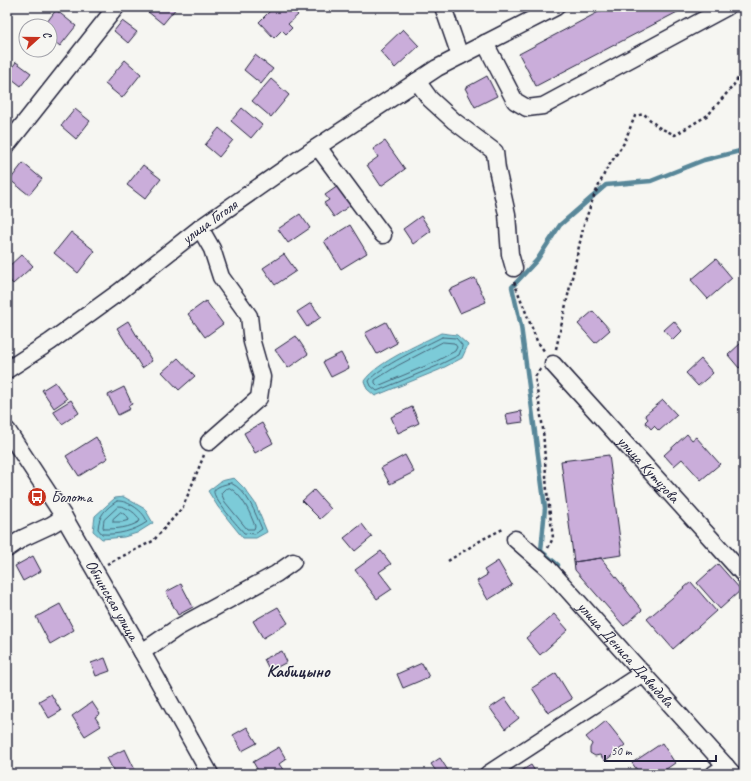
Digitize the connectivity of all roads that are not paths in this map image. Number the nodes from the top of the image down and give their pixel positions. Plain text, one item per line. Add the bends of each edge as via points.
1 (116, 7) edge
2 (443, 7) edge
3 (556, 7) edge
4 (728, 7) edge
5 (485, 43) junction
6 (460, 56) junction
7 (417, 81) junction
8 (7, 146) edge
9 (318, 147) junction
10 (200, 228) junction
11 (384, 235) dead end
12 (514, 268) dead end
13 (553, 364) road end
14 (7, 370) edge
15 (7, 430) edge
16 (209, 442) road end
17 (64, 517) junction
18 (515, 539) road end
19 (7, 549) edge
20 (292, 562) dead end
21 (744, 575) edge
22 (142, 652) junction
23 (643, 673) junction
24 (724, 771) edge
25 (207, 773) edge
26 (488, 774) edge

1 - 8 street
2 - 6 street
3 - 5 street, улица Гоголя
4 - 5 street via 543,106 527,108 515,101
5 - 6 street, улица Гоголя
6 - 7 street, улица Гоголя
7 - 9 street, улица Гоголя
7 - 12 street via 430,99 454,122 495,152
9 - 10 street, улица Гоголя
9 - 11 street
10 - 14 street, улица Гоголя via 119,292
10 - 16 street via 212,249 221,277 249,316 252,342 262,377 259,398
13 - 21 street, улица Кутузова
15 - 17 street, Обнинская улица
17 - 19 street
17 - 22 street, Обнинская улица
18 - 23 street, улица Дениса Давыдова via 548,568
20 - 22 street via 276,574 177,628
22 - 25 street, Обнинская улица
23 - 24 street, улица Дениса Давыдова
23 - 26 street

